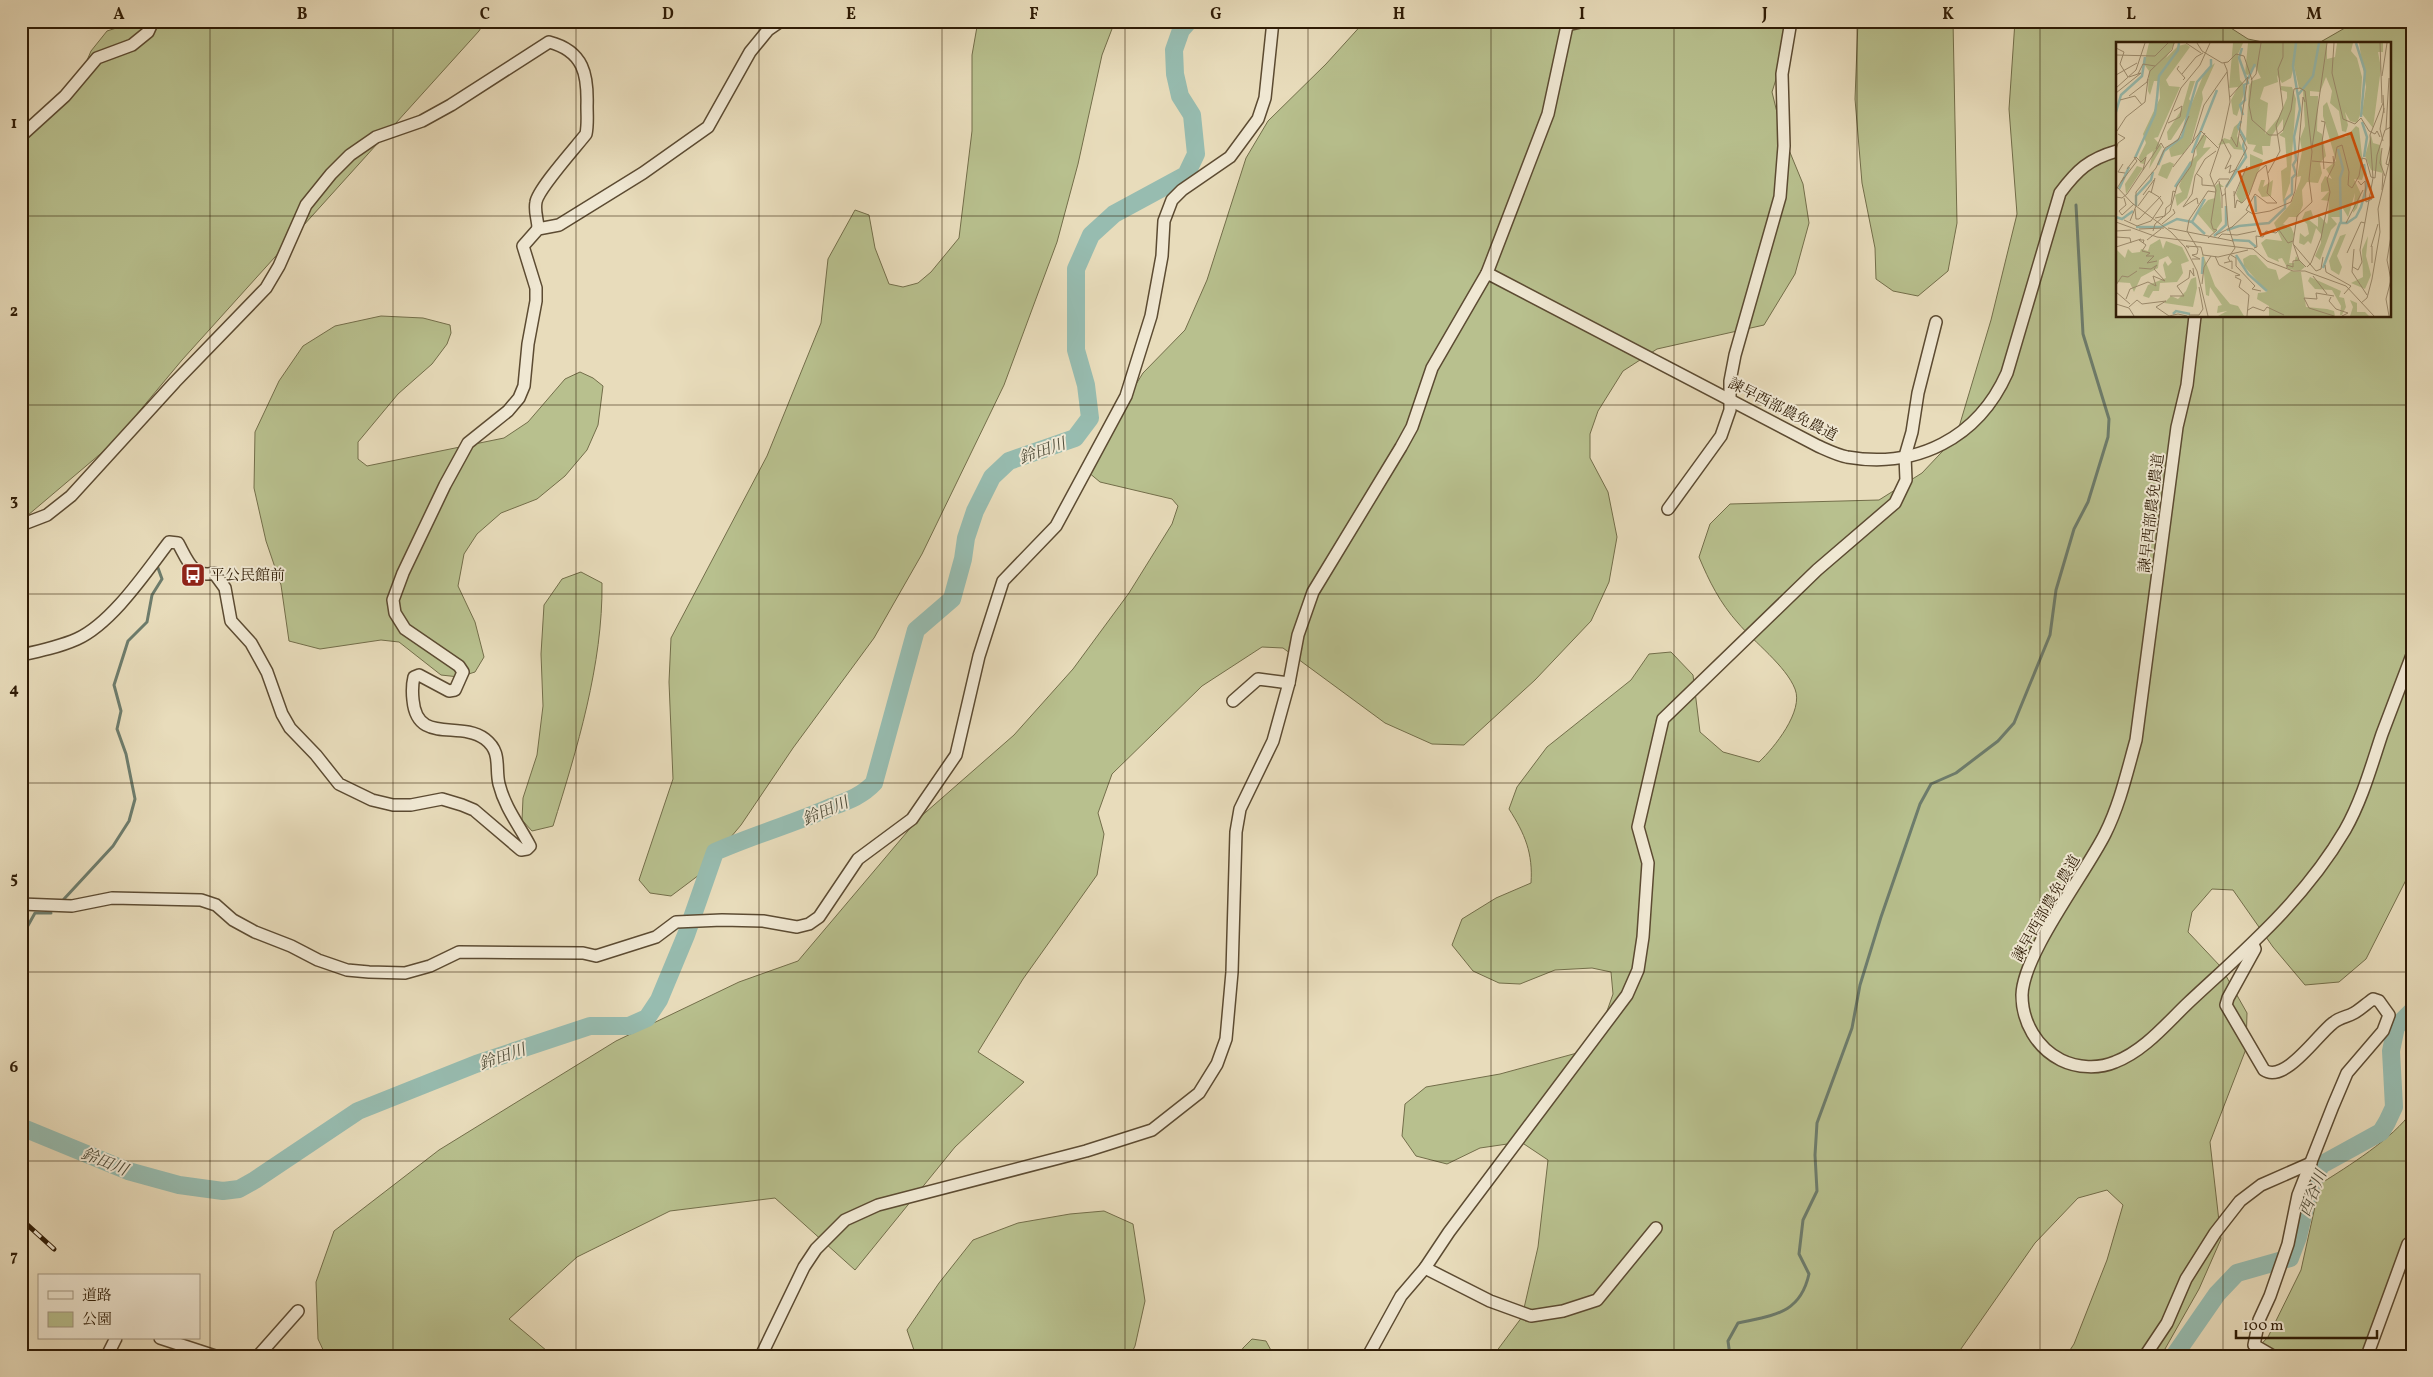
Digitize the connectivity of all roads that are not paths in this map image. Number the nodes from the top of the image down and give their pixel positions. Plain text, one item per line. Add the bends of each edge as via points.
1 (153, 21) edge
2 (781, 21) edge
3 (1273, 21) edge
4 (1585, 21) edge
5 (1791, 21) edge
6 (1567, 23) edge
7 (21, 136) edge
8 (2116, 151) edge
9 (538, 229) junction
10 (1487, 273) junction
11 (2195, 318) edge
12 (1936, 322) dead end
13 (1729, 398) junction
14 (1904, 456) junction
15 (1668, 509) dead end
16 (21, 525) edge
17 (2412, 655) edge
18 (21, 656) edge
19 (1289, 683) junction
20 (1233, 701) dead end
21 (21, 904) edge
22 (2253, 944) junction
23 (2311, 1163) junction
24 (1656, 1228) dead end
25 (2412, 1241) edge
26 (1425, 1268) junction
27 (298, 1311) dead end
28 (115, 1340) edge
29 (166, 1340) edge
30 (107, 1356) edge
31 (215, 1356) edge
32 (258, 1356) edge
33 (761, 1356) edge
34 (1368, 1356) edge
35 (2145, 1356) edge
36 (2272, 1356) edge
37 (2367, 1356) edge

1 - 7 street via 148,32 132,45 96,58 65,96
2 - 9 street via 768,30 750,52 708,127 559,225
3 - 21 street via 1265,98 1258,119 1230,157 1172,200 1164,221 1152,316 1126,396 1056,526 1004,581 979,656 956,755 912,819 858,859 819,917 797,927 763,921 676,922 656,937 596,956 575,952 460,952 405,973 346,970 318,960 255,932 233,920 216,905 201,900 112,898 72,906
4 - 6 street
5 - 13 street via 1782,74 1784,146 1780,197 1734,355
6 - 10 street via 1548,114
8 - 14 street, 諫早西部農免農道 via 2092,160 2075,173 2060,193 2010,363 1994,396 1972,424 1948,443
9 - 16 street via 534,210 536,199 586,134 588,125 586,76 579,61 563,46 549,42 429,117 376,137 350,155 306,205 266,288 71,496 47,516
9 - 18 street via 523,246 536,288 524,386 508,411 468,444 406,566 394,600 395,613 405,629 463,672 455,690 449,691 420,675 414,677 414,712 425,725 435,729 467,731 493,747 507,809 530,846 527,849 521,850 503,837 474,810 442,799 393,805 372,800 339,784 290,728 267,672 251,643 231,621 225,588 214,573 205,576 195,572 178,543 169,542 101,624 78,639
10 - 13 street, 諫早西部農免農道
10 - 19 street via 1432,368 1405,440 1313,592 1298,635
11 - 22 street, 諫早西部農免農道 via 2187,385 2177,426 2136,740 2123,789 2106,832 2048,930 2023,981 2022,997 2029,1028 2034,1038 2066,1063 2093,1067 2114,1063 2152,1038
12 - 14 street
13 - 14 street, 諫早西部農免農道 via 1779,427 1845,457 1876,460
13 - 15 street via 1730,410 1721,436
14 - 26 street via 1906,480 1894,503 1818,570 1664,719 1638,827 1648,863 1638,970 1627,995 1448,1232
17 - 22 street, 諫早西部農免農道 via 2360,801 2344,831 2302,893
19 - 20 street via 1258,679
19 - 33 street via 1273,741 1240,808 1236,832 1232,972 1226,1039 1217,1064 1198,1093 1152,1130 1086,1151 878,1205 845,1220 816,1249 804,1267
22 - 23 street via 2255,949 2226,1005 2264,1070 2269,1073 2280,1072 2331,1024 2373,999 2379,1001 2388,1015 2383,1031 2347,1072
23 - 35 street via 2261,1185 2240,1201 2186,1279 2167,1323
23 - 36 street via 2298,1195 2279,1272 2259,1320 2254,1345
24 - 26 street via 1597,1300 1564,1312 1531,1316 1490,1302
25 - 37 street via 2408,1244
26 - 34 street via 1401,1296
27 - 32 street
28 - 30 street
29 - 31 street

